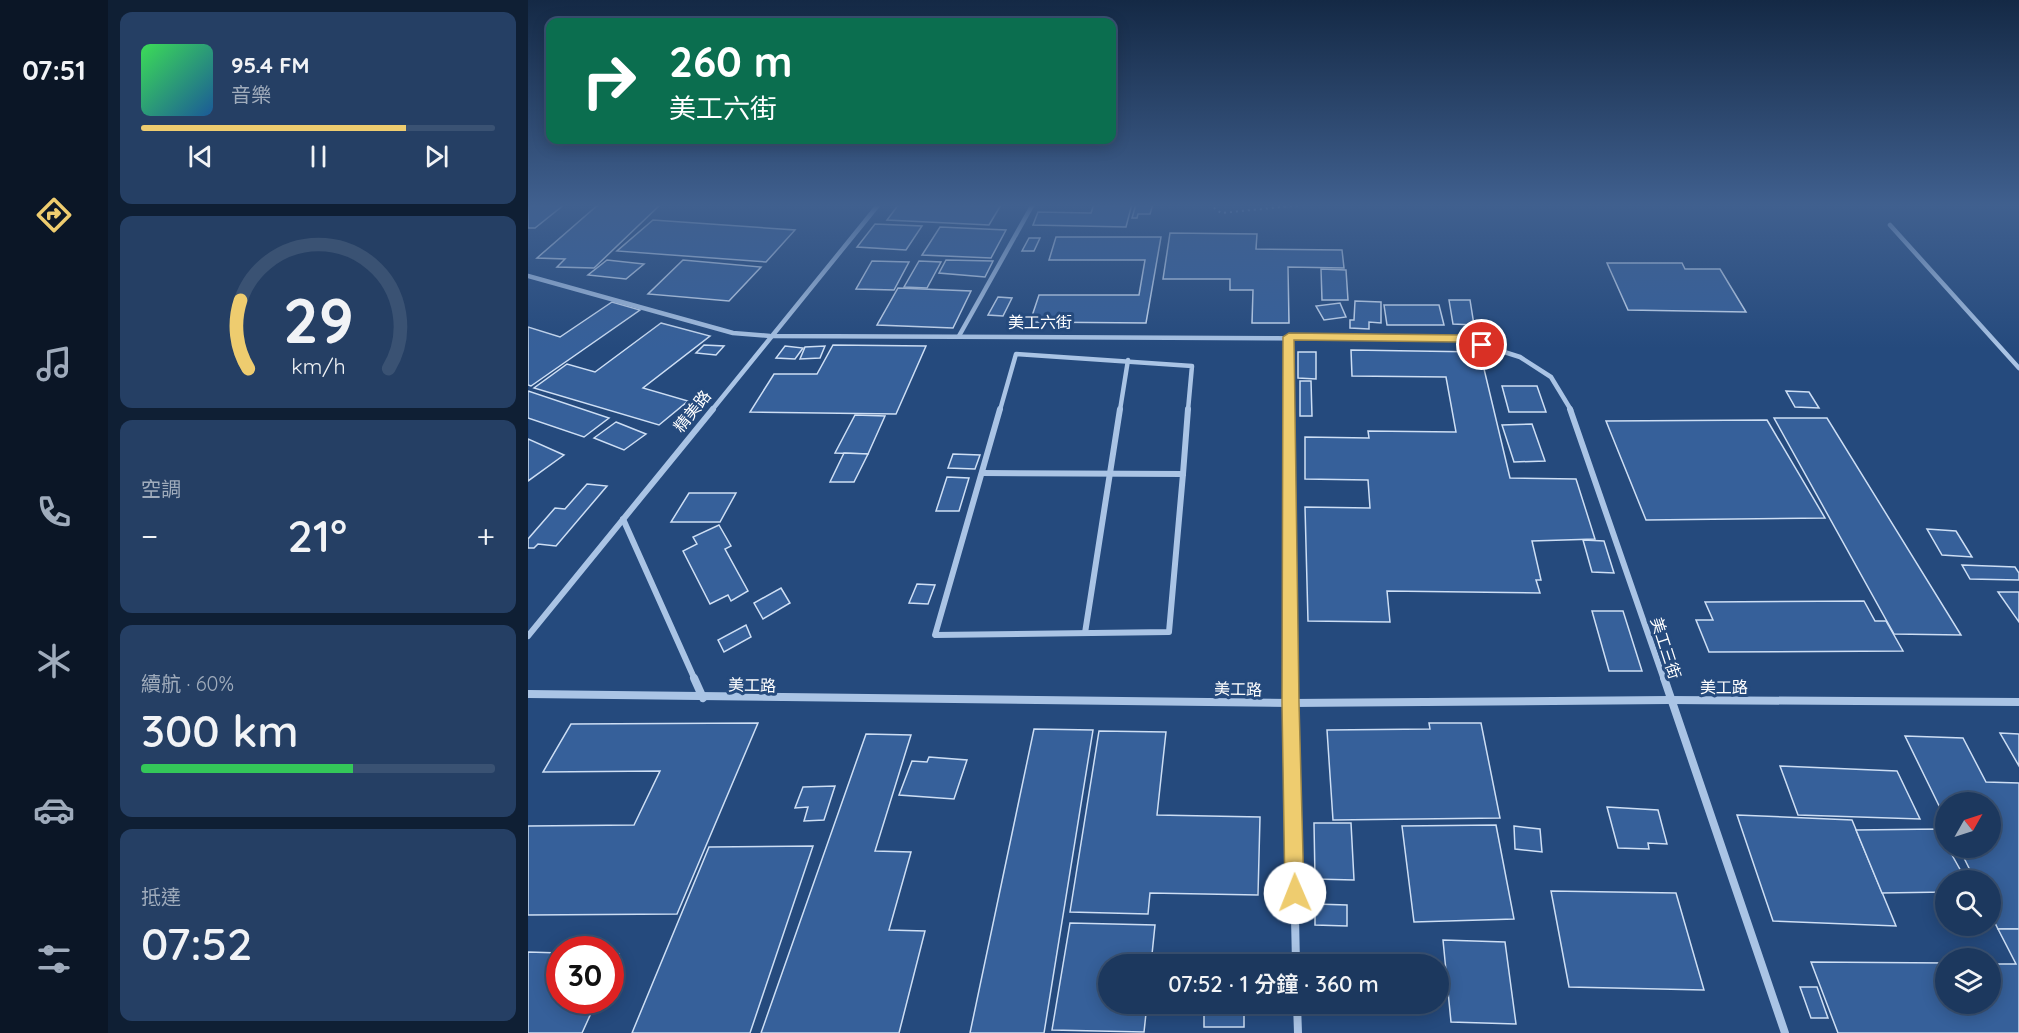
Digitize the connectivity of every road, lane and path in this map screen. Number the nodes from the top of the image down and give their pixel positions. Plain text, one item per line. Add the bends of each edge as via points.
1 (839, 252) edge
2 (1006, 252) edge
3 (1915, 252) edge
4 (528, 276) edge
5 (770, 336) junction
6 (959, 336) junction
7 (1289, 337) junction
8 (1128, 360) junction
9 (2019, 368) edge
10 (1551, 377) joint
11 (982, 473) junction
12 (1110, 474) junction
13 (1183, 474) junction
14 (622, 519) junction
15 (1084, 633) junction
16 (528, 636) edge
17 (528, 694) edge
18 (703, 698) junction
19 (1669, 700) junction
20 (2019, 702) edge
21 (1290, 703) junction
22 (1296, 954) edge
23 (1297, 1014) edge
24 (1298, 1033) edge
25 (1785, 1033) edge

1 - 5 street, 精美路
2 - 6 street
3 - 9 street
4 - 5 street, 美工六街 via 733,333
5 - 6 street, 美工六街
5 - 14 street, 精美路
6 - 7 street, 美工六街
7 - 10 street, 美工六街 via 1463,339 1520,357
7 - 21 street
8 - 11 street via 1016,354
8 - 12 street
8 - 13 street via 1192,366
10 - 19 street, 美工三街 via 1573,412
11 - 12 street
11 - 15 street via 935,635
12 - 13 street
12 - 15 street
13 - 15 street via 1169,632
14 - 16 street, 精美路
14 - 18 street
17 - 18 street, 美工路
18 - 21 street, 美工路
19 - 20 street, 美工路
19 - 21 street, 美工路
19 - 25 street, 美工三街
21 - 22 street
23 - 24 street

